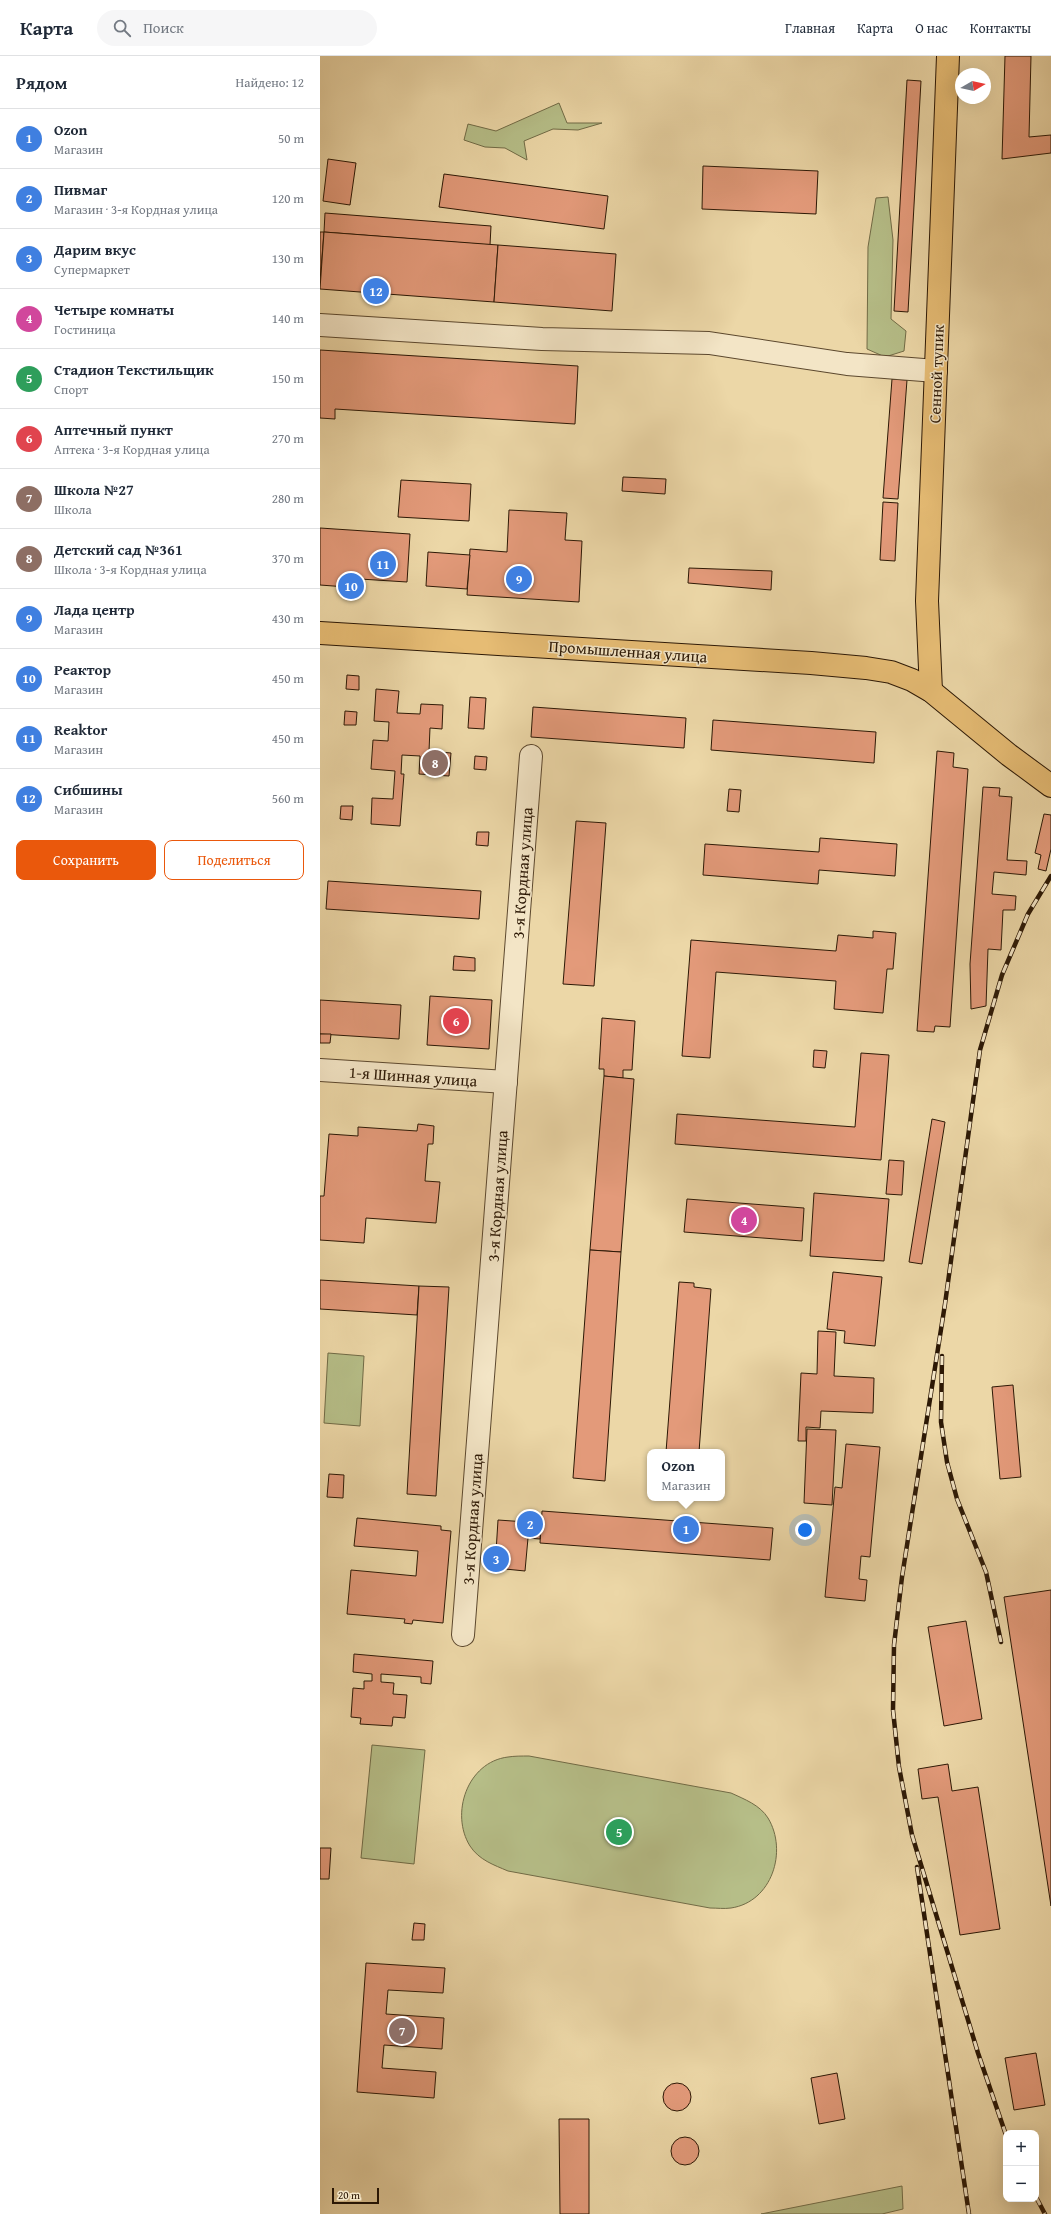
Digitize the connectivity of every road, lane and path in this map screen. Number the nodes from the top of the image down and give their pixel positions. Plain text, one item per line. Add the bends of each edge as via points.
1 (948, 56) edge
2 (320, 325) edge
3 (936, 371) junction
4 (320, 632) edge
5 (931, 691) junction
6 (531, 756) dead end
7 (1051, 786) edge
8 (320, 1070) edge
9 (506, 1082) junction
10 (463, 1635) dead end

1 - 3 main road, Сенной тупик
2 - 3 street via 542,339 709,343 847,364
3 - 5 main road, Сенной тупик via 927,601
4 - 5 main road, Промышленная улица via 858,667 891,672
5 - 7 main road, Промышленная улица
6 - 9 street, 3-я Кордная улица
8 - 9 street, 1-я Шинная улица
9 - 10 street, 3-я Кордная улица

